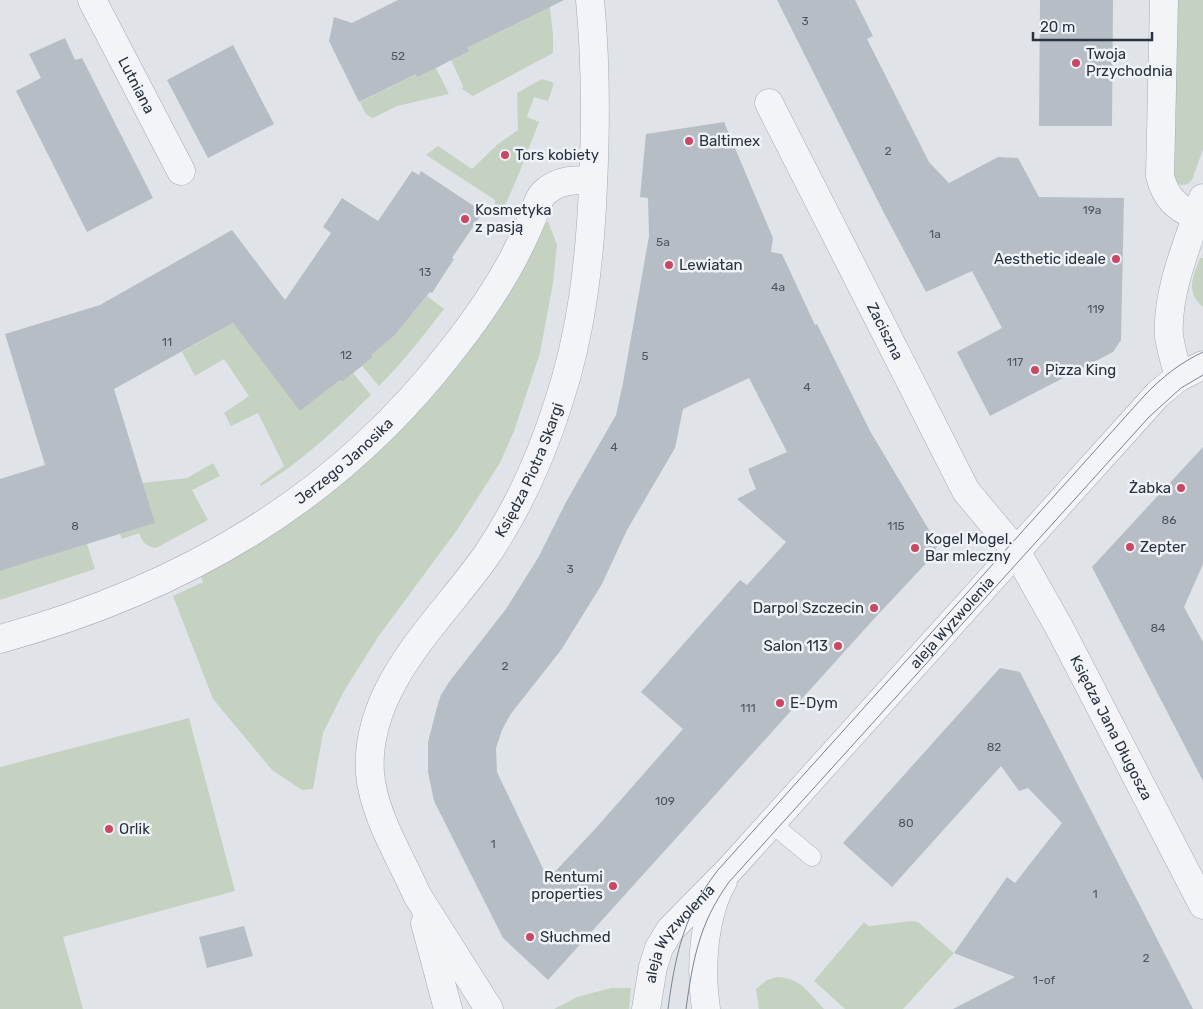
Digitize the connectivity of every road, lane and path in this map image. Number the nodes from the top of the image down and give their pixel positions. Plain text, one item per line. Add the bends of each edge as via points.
1 (92, 0) edge
2 (590, 0) edge
3 (1164, 0) edge
4 (769, 103) dead end
5 (180, 171) dead end
6 (593, 180) junction
7 (1200, 207) edge
8 (1203, 365) edge
9 (1179, 377) junction
10 (1016, 550) junction
11 (0, 639) edge
12 (771, 823) junction
13 (812, 856) dead end
14 (731, 868) junction
15 (417, 895) junction
16 (1203, 905) edge
17 (448, 1009) edge
18 (489, 1009) edge
19 (646, 1009) edge
20 (706, 1009) edge

1 - 5 street, Lutniana
2 - 6 street, Księdza Piotra Skargi via 596,109
3 - 7 street via 1160,176 1174,204
4 - 10 street, Zaciszna via 966,490
6 - 11 street, Jerzego Janosika via 557,182 543,194 513,259 451,352 361,450 290,508 176,575 78,615
6 - 15 street, Księdza Piotra Skargi via 582,309 559,402 541,452 519,499 473,574 401,668 386,693 375,724 370,755 372,788 383,822
7 - 9 street via 1170,307 1170,338
8 - 9 street, aleja Wyzwolenia
9 - 10 street, aleja Wyzwolenia via 1158,394
10 - 12 street, aleja Wyzwolenia
10 - 16 street, Księdza Jana Długosza
12 - 13 lane
12 - 14 street, aleja Wyzwolenia
14 - 19 street, aleja Wyzwolenia via 670,930 659,948
14 - 20 street, aleja Wyzwolenia via 713,902 709,921 703,979
15 - 17 street, Księdza Piotra Skargi
15 - 18 street, Księdza Piotra Skargi

